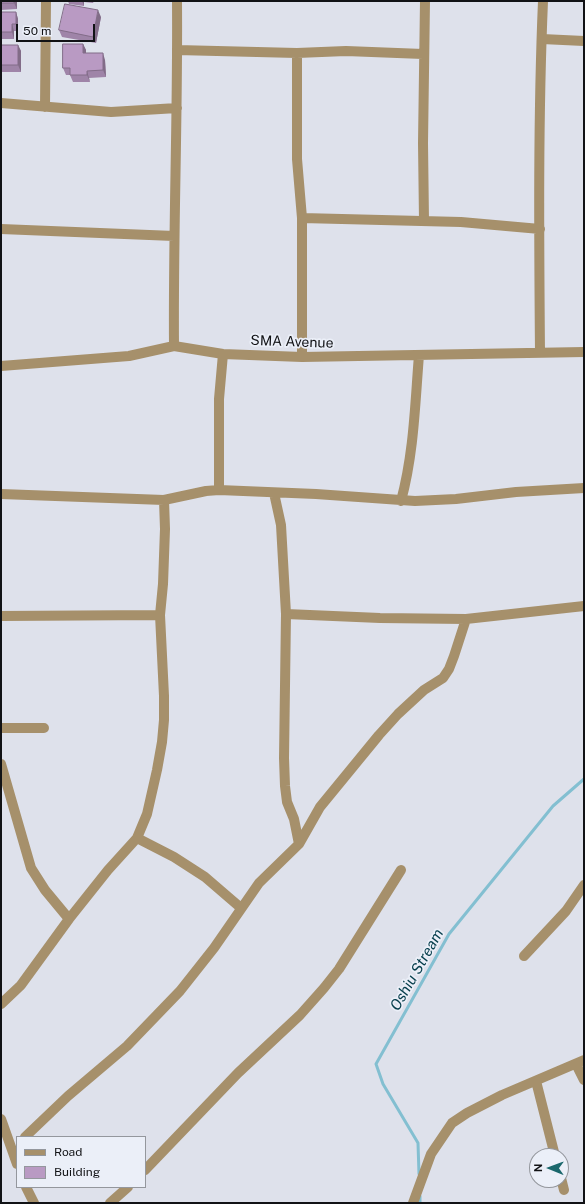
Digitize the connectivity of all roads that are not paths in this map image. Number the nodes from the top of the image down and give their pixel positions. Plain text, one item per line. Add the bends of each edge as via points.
1 (46, 1) edge
2 (177, 1) edge
3 (425, 1) edge
4 (543, 1) edge
5 (542, 39) junction
6 (584, 41) edge
7 (177, 50) junction
8 (298, 53) junction
9 (423, 54) junction
10 (1, 103) edge
11 (45, 107) junction
12 (177, 108) junction
13 (302, 218) junction
14 (424, 221) junction
15 (1, 229) edge
16 (540, 229) junction
17 (174, 236) junction
18 (174, 346) junction
19 (584, 352) edge
20 (222, 354) junction
21 (540, 354) junction
22 (419, 355) junction
23 (302, 357) junction
24 (1, 366) edge
25 (584, 488) edge
26 (219, 490) junction
27 (274, 493) junction
28 (1, 494) edge
29 (164, 500) junction
30 (401, 501) junction
31 (584, 606) edge
32 (286, 614) junction
33 (160, 615) junction
34 (1, 616) edge
35 (466, 619) junction
36 (1, 728) edge
37 (44, 728) dead end
38 (1, 764) edge
39 (137, 838) junction
40 (299, 844) junction
41 (401, 870) dead end
42 (584, 885) edge
43 (241, 908) junction
44 (69, 919) junction
45 (524, 956) dead end
46 (1, 1004) edge
47 (580, 1062) edge
48 (584, 1080) edge
49 (536, 1081) junction
50 (1, 1119) edge
51 (26, 1136) edge
52 (14, 1147) edge
53 (553, 1148) edge
54 (16, 1158) edge
55 (146, 1169) edge
56 (26, 1188) edge
57 (127, 1188) edge
58 (414, 1198) edge
59 (34, 1203) edge
60 (110, 1203) edge

1 - 11 street
2 - 7 street
3 - 9 street
4 - 5 street
5 - 6 street
5 - 16 street
7 - 8 street
7 - 12 street
8 - 9 street via 346,51
8 - 13 street via 297,159
9 - 14 street
10 - 11 street
11 - 12 street via 111,112
12 - 17 street
13 - 14 street
13 - 23 street
14 - 16 street
15 - 17 street
16 - 21 street
17 - 18 street
18 - 20 street, SMA Avenue
18 - 24 street, SMA Avenue via 129,356
19 - 21 street, SMA Avenue
20 - 23 street, SMA Avenue
20 - 26 street
21 - 22 street, SMA Avenue
22 - 23 street, SMA Avenue
22 - 30 street via 411,453
25 - 30 street
26 - 27 street
26 - 29 street
27 - 30 street
27 - 32 street via 281,525
28 - 29 street
29 - 33 street via 165,529
31 - 35 street
32 - 35 street
32 - 40 street via 284,758 287,802
33 - 34 street
33 - 39 street via 164,696 162,742 147,814
35 - 40 street via 451,663 443,678 424,690 379,735 320,807
36 - 37 street
38 - 44 street via 31,868
39 - 43 street via 205,877
39 - 44 street
40 - 43 street via 259,883
41 - 55 street via 339,969 324,988
42 - 45 street via 566,911
43 - 51 street via 180,991 127,1046
44 - 46 street via 21,985
47 - 48 street
47 - 49 street
49 - 53 street
49 - 58 street via 502,1095 452,1123 431,1154
50 - 52 street
52 - 54 street
56 - 59 street
57 - 60 street

